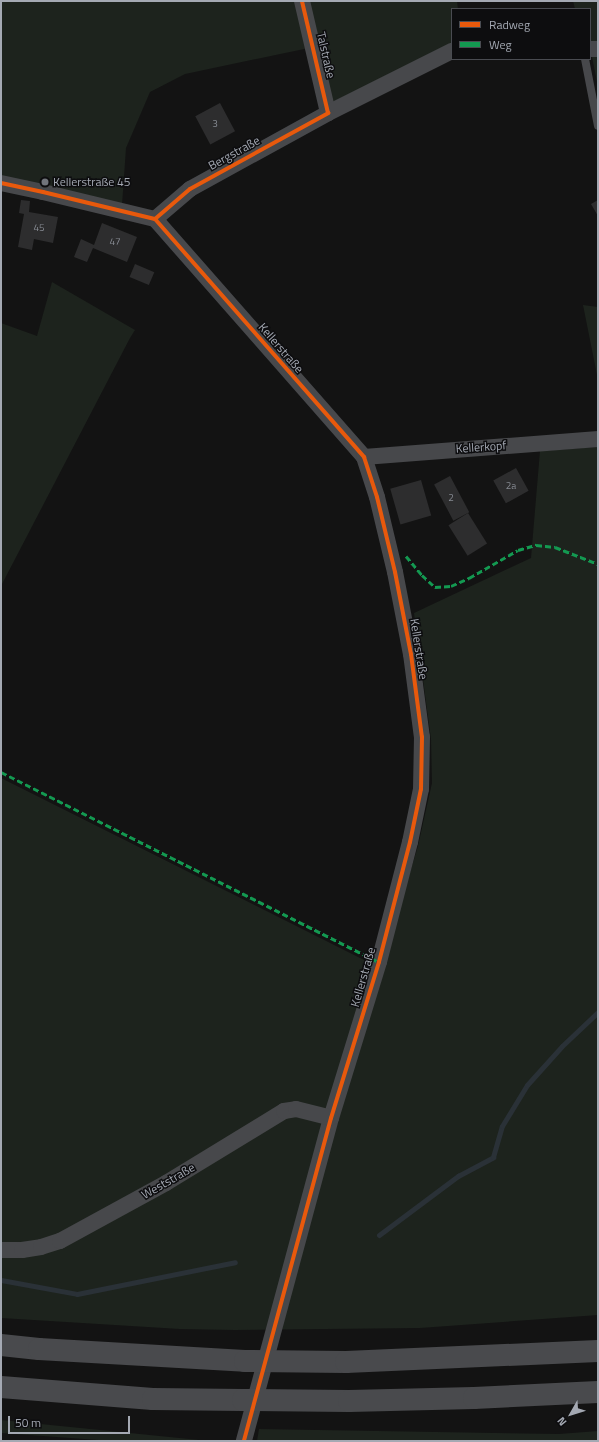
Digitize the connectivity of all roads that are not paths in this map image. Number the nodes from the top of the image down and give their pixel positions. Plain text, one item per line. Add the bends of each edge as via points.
1 (302, 1) edge
2 (451, 52) edge
3 (584, 60) edge
4 (328, 113) junction
5 (598, 126) edge
6 (1, 183) edge
7 (155, 219) junction
8 (598, 439) edge
9 (364, 457) junction
10 (331, 1118) junction
11 (1, 1250) edge
12 (1, 1345) edge
13 (598, 1351) edge
14 (1, 1387) edge
15 (598, 1392) edge
16 (244, 1441) edge

1 - 4 street, Talstraße
2 - 4 street, Bergstraße
3 - 5 lane
4 - 7 street, Bergstraße via 190,189
6 - 7 street
7 - 9 street, Kellerstraße
8 - 9 street, Kellerkopf
9 - 10 street, Kellerstraße via 396,572 411,654 422,737 420,789 410,842 379,962
10 - 11 street, Weststraße via 296,1109 284,1111 166,1183 60,1241 34,1248
10 - 16 street, Kellerstraße
12 - 13 highway via 244,1361 346,1362
14 - 15 highway via 154,1399 349,1401

